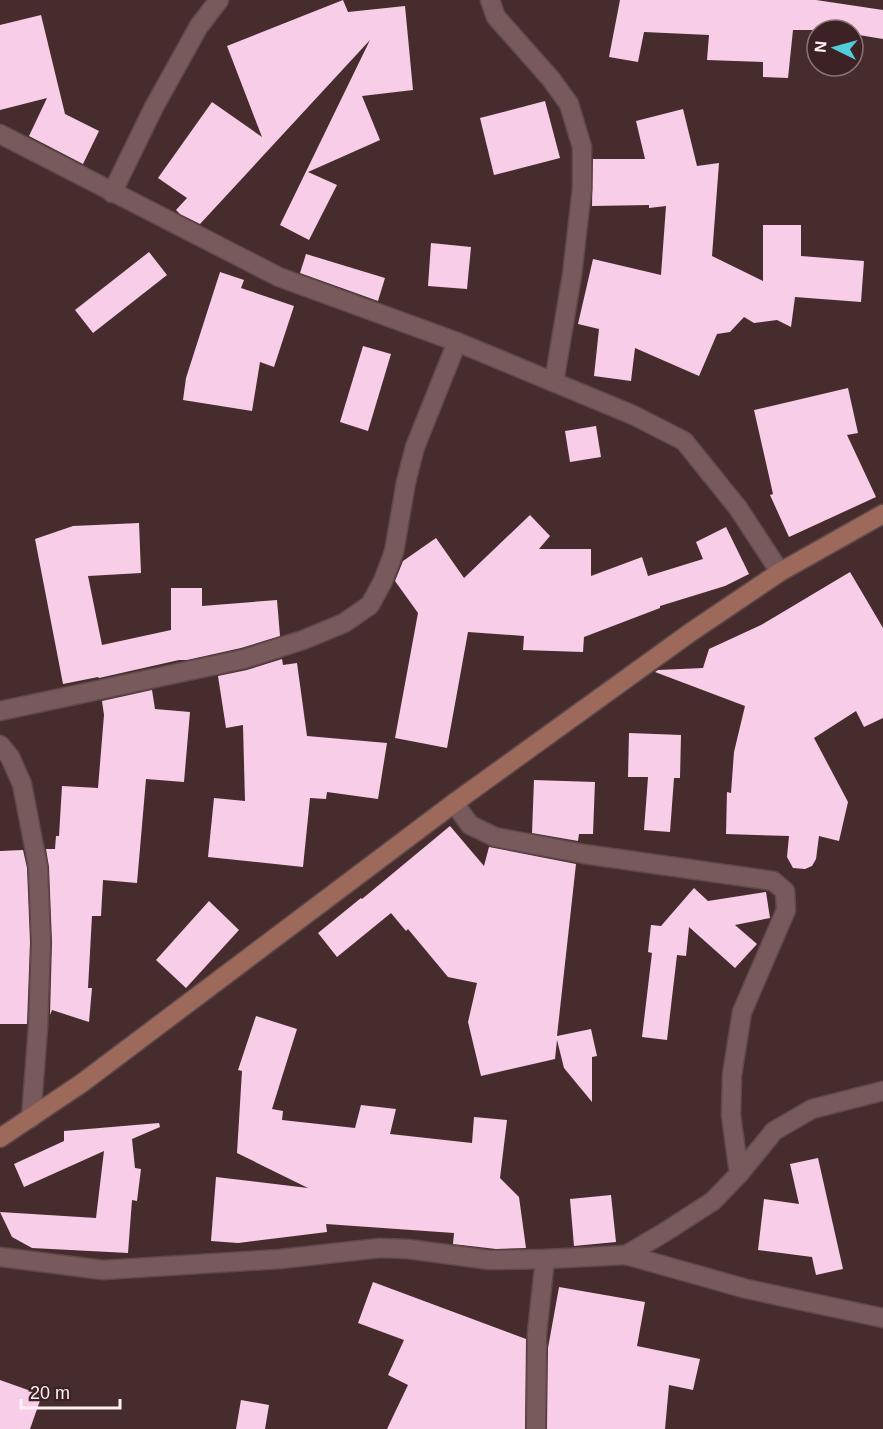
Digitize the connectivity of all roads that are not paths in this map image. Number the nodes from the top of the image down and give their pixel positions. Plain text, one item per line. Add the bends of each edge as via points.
1 (219, 0) edge
2 (490, 0) edge
3 (0, 134) edge
4 (112, 193) junction
5 (457, 342) junction
6 (554, 382) junction
7 (883, 514) edge
8 (780, 572) junction
9 (0, 711) edge
10 (0, 745) edge
11 (454, 803) junction
12 (883, 1091) edge
13 (31, 1118) junction
14 (0, 1138) edge
15 (739, 1174) junction
16 (626, 1255) junction
17 (0, 1257) edge
18 (545, 1260) junction
19 (883, 1317) edge
20 (536, 1429) edge

1 - 4 street via 199,26 154,107
2 - 6 street via 495,18 569,104 582,147 582,189 572,275
3 - 4 street
4 - 5 street via 279,277
5 - 6 street
5 - 9 street via 415,447 394,552 370,605 344,622 303,640 244,659
6 - 8 street via 684,441 738,508
7 - 8 street
8 - 11 street
10 - 13 street via 22,784 38,867 41,942
11 - 13 street
11 - 15 street via 470,825 495,837 772,881 785,891 786,910 742,1012 732,1075 731,1115
12 - 15 street via 812,1109 774,1131
13 - 14 street
15 - 16 street via 713,1201
16 - 18 street
16 - 19 street via 747,1288
17 - 18 street via 103,1270 380,1248 490,1260
18 - 20 street via 537,1333

